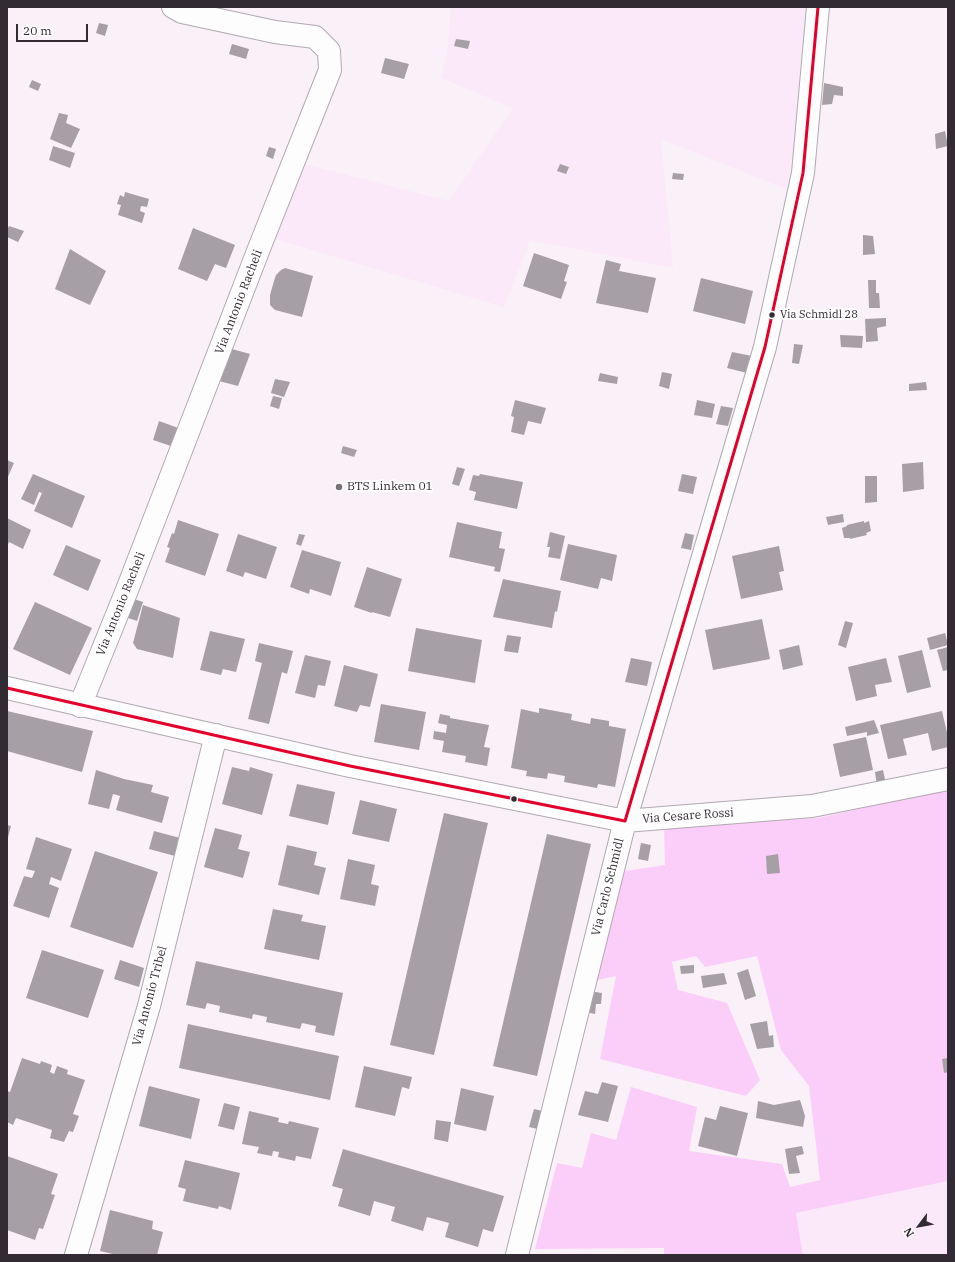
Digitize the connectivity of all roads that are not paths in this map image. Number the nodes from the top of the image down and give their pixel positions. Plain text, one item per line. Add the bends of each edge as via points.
1 (173, 7) edge
2 (818, 7) edge
3 (7, 688) edge
4 (80, 706) junction
5 (216, 735) junction
6 (948, 779) edge
7 (625, 821) junction
8 (76, 1255) edge
9 (517, 1255) edge

1 - 4 street, Via Antonio Racheli via 182,12 274,32 315,37 328,50 330,70
2 - 7 street, Via Carlo Schmidl via 803,173 765,346
3 - 4 street, Via Cesare Rossi
4 - 5 street, Via Cesare Rossi
5 - 7 street, Via Cesare Rossi via 350,766
5 - 8 street, Via Antonio Tribel via 148,1006
6 - 7 street, Via Cesare Rossi via 812,806
7 - 9 street, Via Carlo Schmidl

